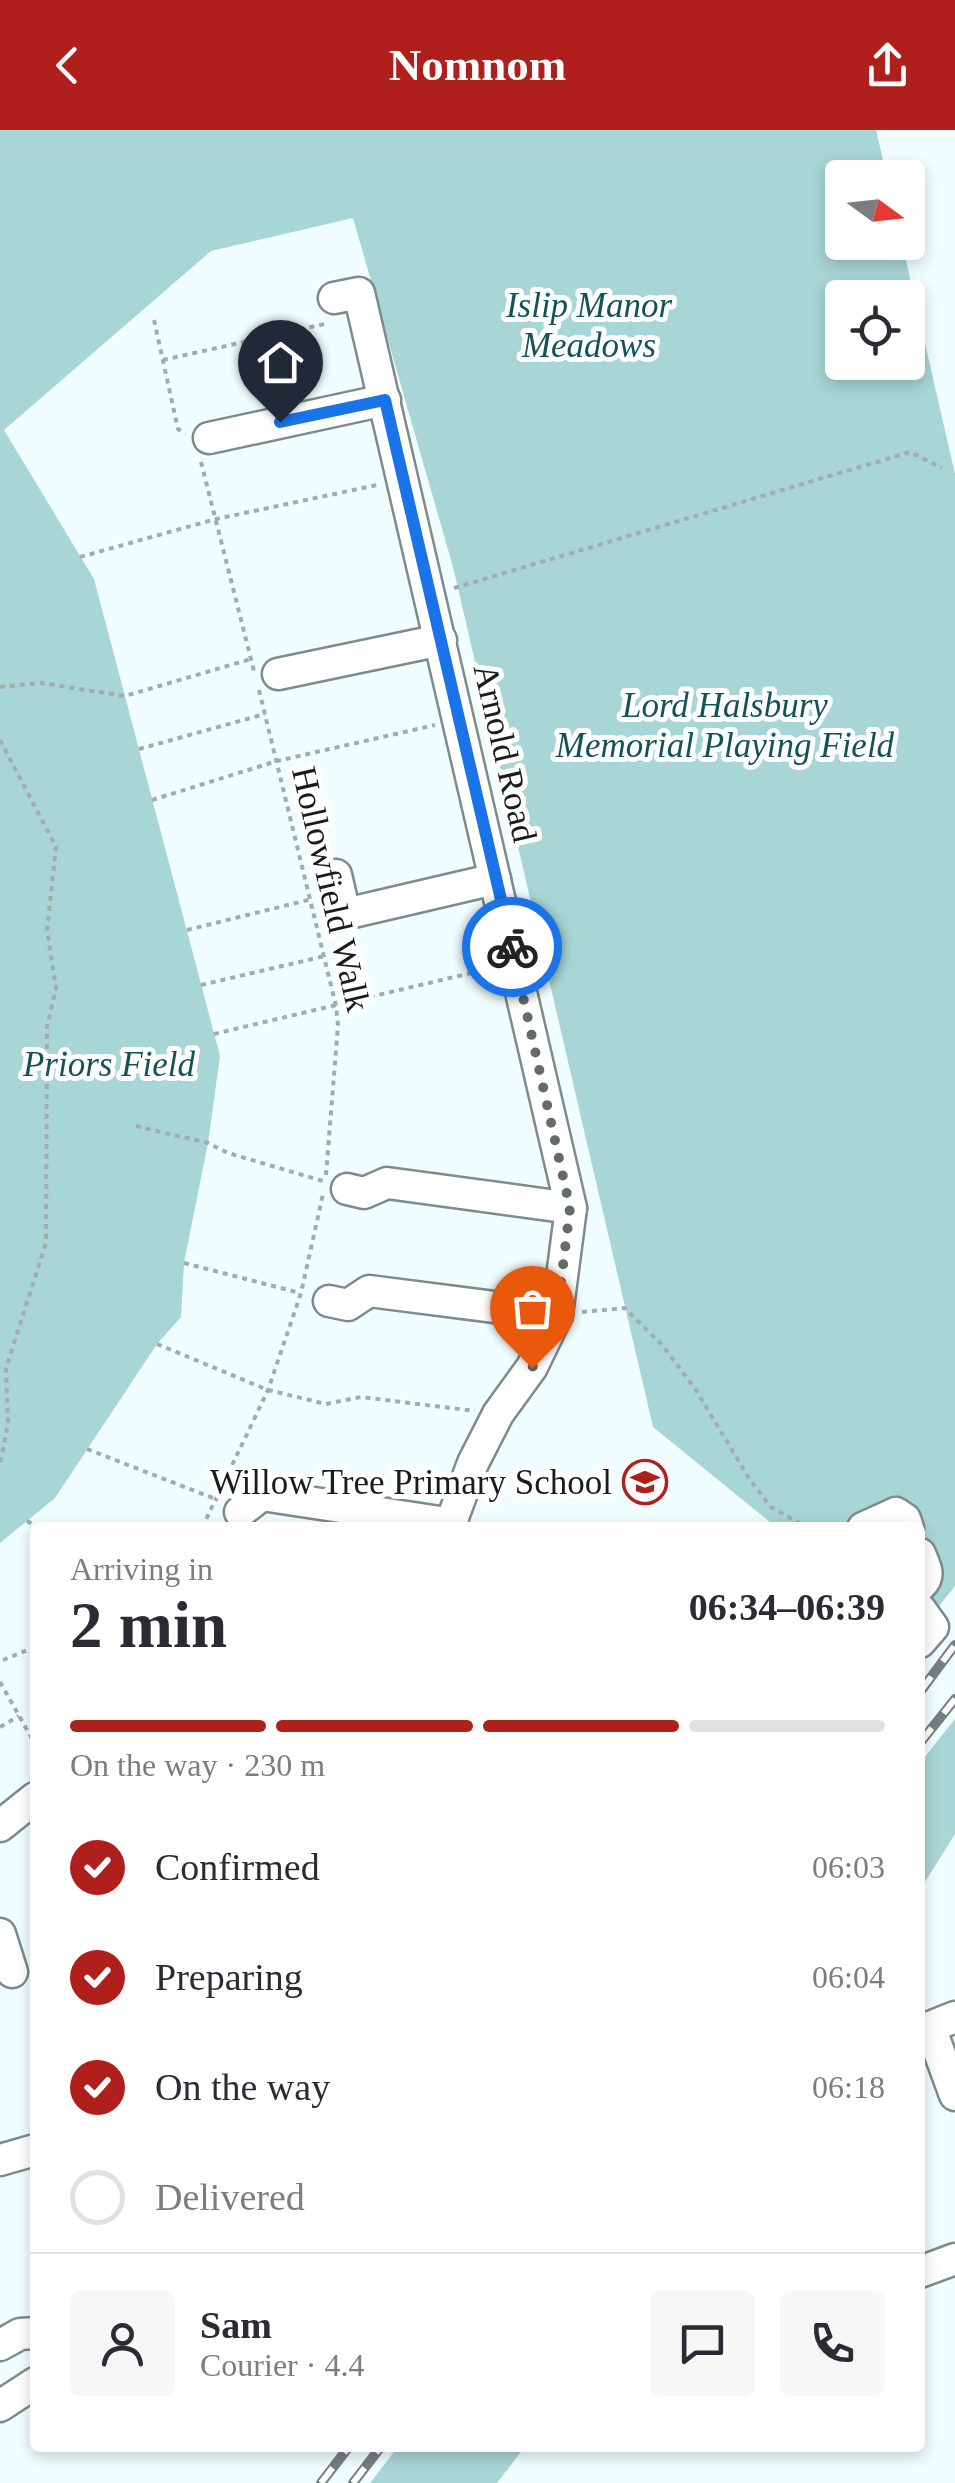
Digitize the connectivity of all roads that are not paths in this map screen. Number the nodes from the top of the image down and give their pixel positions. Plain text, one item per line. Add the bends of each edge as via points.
1 (334, 298) dead end
2 (385, 400) junction
3 (202, 445) road end
4 (441, 640) junction
5 (278, 674) dead end
6 (336, 875) dead end
7 (496, 879) junction
8 (336, 1186) road end
9 (570, 1208) junction
10 (315, 1297) road end
11 (557, 1315) junction
12 (228, 1506) road end
13 (427, 1522) edge
14 (452, 1522) edge
15 (876, 1522) edge
16 (906, 1522) edge
17 (925, 1615) edge
18 (925, 1636) edge
19 (30, 1802) edge
20 (0, 1826) edge
21 (0, 1934) edge
22 (12, 1972) dead end
23 (936, 2039) edge
24 (955, 2095) edge
25 (30, 2151) edge
26 (0, 2160) edge
27 (955, 2259) edge
28 (925, 2270) edge
29 (30, 2333) edge
30 (0, 2345) edge
31 (30, 2385) edge
32 (0, 2406) edge

1 - 2 street, Arnold Road via 358,293
2 - 3 street
2 - 4 street, Arnold Road
4 - 5 street
4 - 7 street, Arnold Road
6 - 7 street via 345,914
7 - 9 street, Arnold Road
8 - 9 street via 364,1193 387,1184
9 - 11 street, Arnold Road
10 - 11 street via 348,1305 369,1291
11 - 14 street, Arnold Road via 532,1368 498,1414
12 - 13 street via 262,1494
15 - 16 street via 896,1513
17 - 18 street via 933,1627
19 - 20 street
21 - 22 street
23 - 24 street
25 - 26 street
27 - 28 street
29 - 30 street
31 - 32 street

